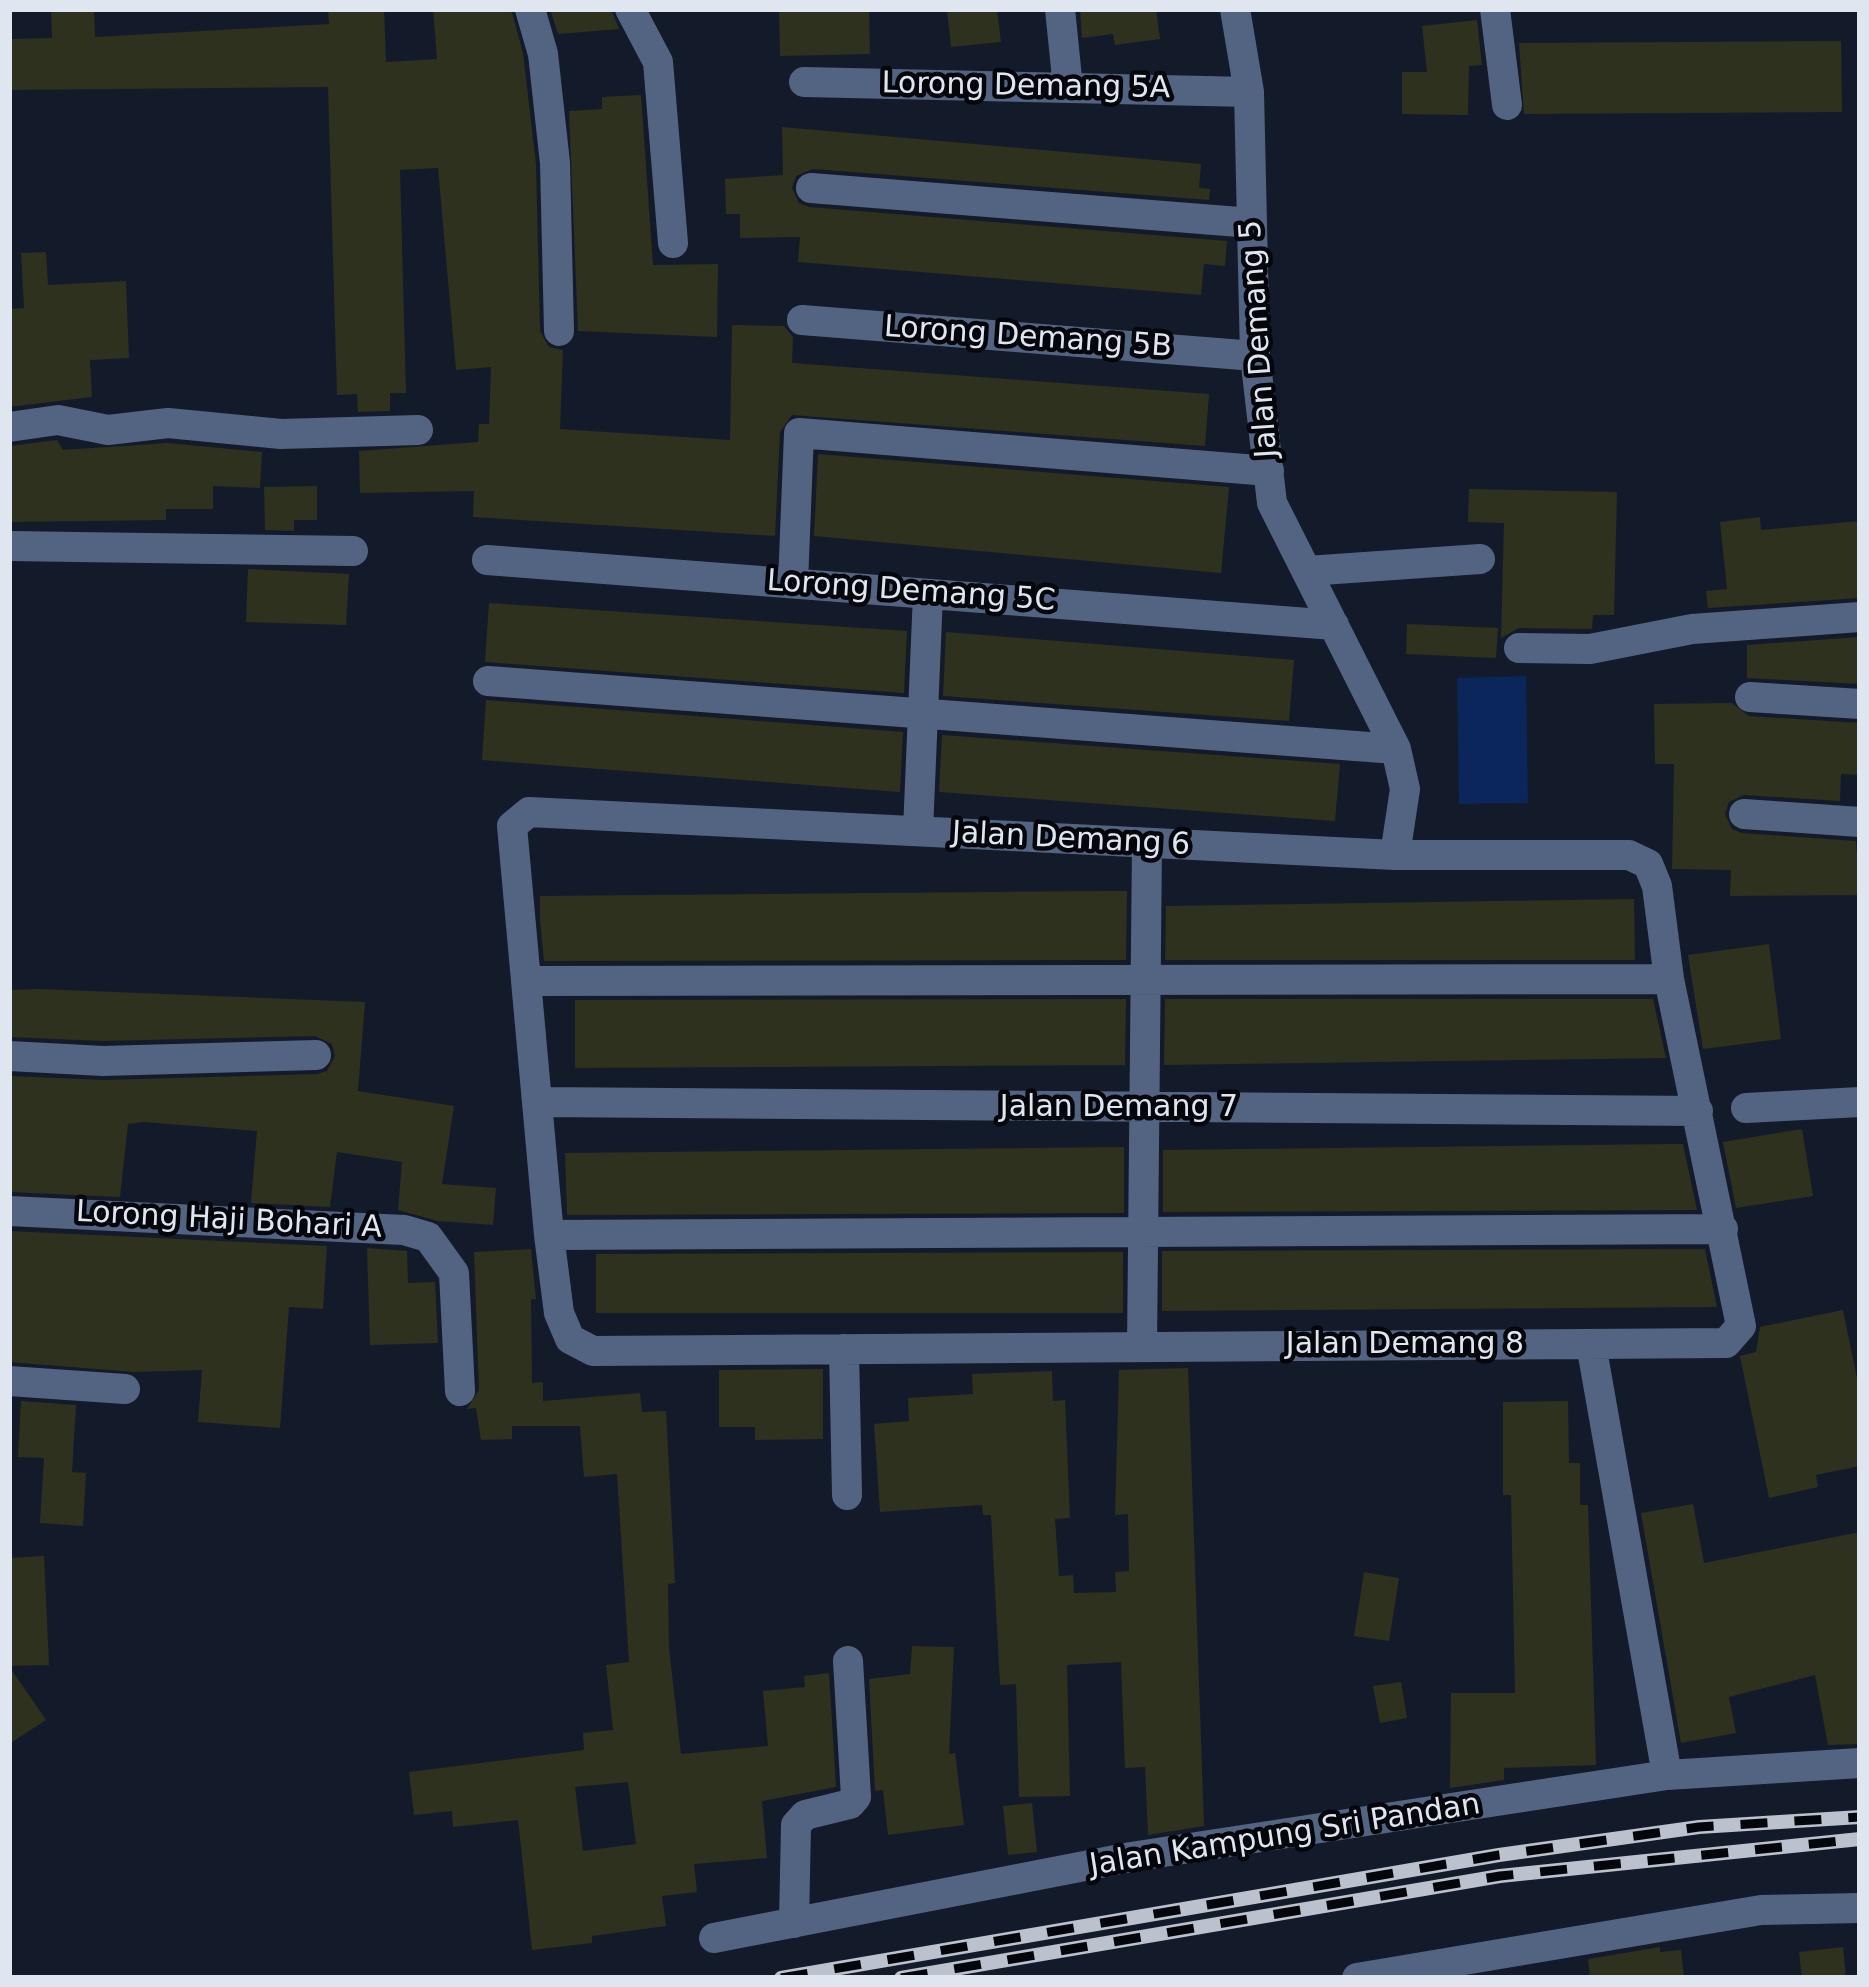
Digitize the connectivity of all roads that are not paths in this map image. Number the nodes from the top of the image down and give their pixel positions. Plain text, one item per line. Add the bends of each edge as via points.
1 (530, 9) edge
2 (630, 9) edge
3 (1060, 9) edge
4 (1235, 9) edge
5 (1495, 9) edge
6 (804, 82) dead end
7 (1068, 88) junction
8 (1249, 92) junction
9 (1507, 105) dead end
10 (811, 188) dead end
11 (1252, 223) junction
12 (673, 243) dead end
13 (802, 320) dead end
14 (559, 331) dead end
15 (1255, 356) junction
16 (9, 427) edge
17 (418, 430) dead end
18 (1269, 471) junction
19 (9, 546) edge
20 (353, 551) dead end
21 (1480, 559) dead end
22 (487, 560) dead end
23 (1307, 571) junction
24 (793, 583) junction
25 (928, 593) junction
26 (1860, 617) edge
27 (1334, 625) junction
28 (1519, 648) dead end
29 (488, 680) dead end
30 (1750, 697) dead end
31 (1860, 704) edge
32 (923, 713) junction
33 (1396, 749) junction
34 (1744, 814) dead end
35 (1860, 822) edge
36 (917, 831) junction
37 (1147, 844) junction
38 (1395, 855) junction
39 (1629, 855) joint
40 (1145, 980) junction
41 (1669, 980) junction
42 (527, 981) junction
43 (316, 1055) dead end
44 (9, 1056) edge
45 (540, 1102) junction
46 (1860, 1102) edge
47 (1144, 1108) junction
48 (1746, 1108) dead end
49 (1698, 1111) junction
50 (9, 1210) edge
51 (1723, 1228) junction
52 (1143, 1232) junction
53 (549, 1235) junction
54 (1591, 1344) junction
55 (1142, 1347) junction
56 (844, 1349) junction
57 (9, 1381) edge
58 (124, 1389) dead end
59 (460, 1391) dead end
60 (848, 1495) dead end
61 (848, 1661) dead end
62 (1860, 1763) edge
63 (1667, 1775) junction
64 (1860, 1907) edge
65 (794, 1923) junction
66 (714, 1938) dead end
67 (1357, 1978) edge

1 - 14 street via 555,163
2 - 12 street via 658,62
3 - 7 street
4 - 8 street, Jalan Demang 5
5 - 9 street
6 - 7 street, Lorong Demang 5A
7 - 8 street, Lorong Demang 5A
8 - 11 street, Jalan Demang 5
10 - 11 street
11 - 15 street, Jalan Demang 5
13 - 15 street, Lorong Demang 5B
15 - 18 street, Jalan Demang 5
16 - 17 street via 58,420 108,430 168,423 281,434
18 - 23 street, Jalan Demang 5 via 1272,503
18 - 24 street via 799,433
19 - 20 street
21 - 23 street
22 - 24 street, Lorong Demang 5C
23 - 27 street, Jalan Demang 5
24 - 25 street, Lorong Demang 5C
25 - 27 street, Lorong Demang 5C
25 - 32 street
26 - 28 street via 1692,629 1590,649
27 - 33 street, Jalan Demang 5
29 - 32 street
30 - 31 street
32 - 33 street
32 - 36 street
33 - 38 street, Jalan Demang 5 via 1405,789
34 - 35 street
36 - 37 street, Jalan Demang 6
36 - 42 street, Jalan Demang 6 via 529,812 515,818
37 - 38 street, Jalan Demang 6
37 - 40 street
38 - 39 street, Jalan Demang 6
39 - 41 street, Jalan Demang 8 via 1648,865 1657,886
40 - 41 street
40 - 42 street
40 - 47 street
41 - 49 street, Jalan Demang 8
42 - 45 street
43 - 44 street
45 - 47 street, Jalan Demang 7
45 - 53 street
46 - 48 street
47 - 49 street, Jalan Demang 7
47 - 52 street
49 - 51 street, Jalan Demang 8
50 - 59 street, Lorong Haji Bohari A via 428,1237 454,1274
51 - 52 street
51 - 54 street, Jalan Demang 8 via 1741,1326 1736,1336 1726,1343
52 - 53 street
52 - 55 street
53 - 56 street, Jalan Demang 8 via 559,1313 570,1339 593,1351
54 - 55 street, Jalan Demang 8
54 - 63 street
55 - 56 street, Jalan Demang 8
56 - 60 street
57 - 58 street
61 - 65 street via 856,1797 796,1825
62 - 63 street, Jalan Kampung Sri Pandan
63 - 65 street, Jalan Kampung Sri Pandan via 1131,1857
64 - 67 street via 1761,1910
65 - 66 street, Jalan Kampung Sri Pandan

